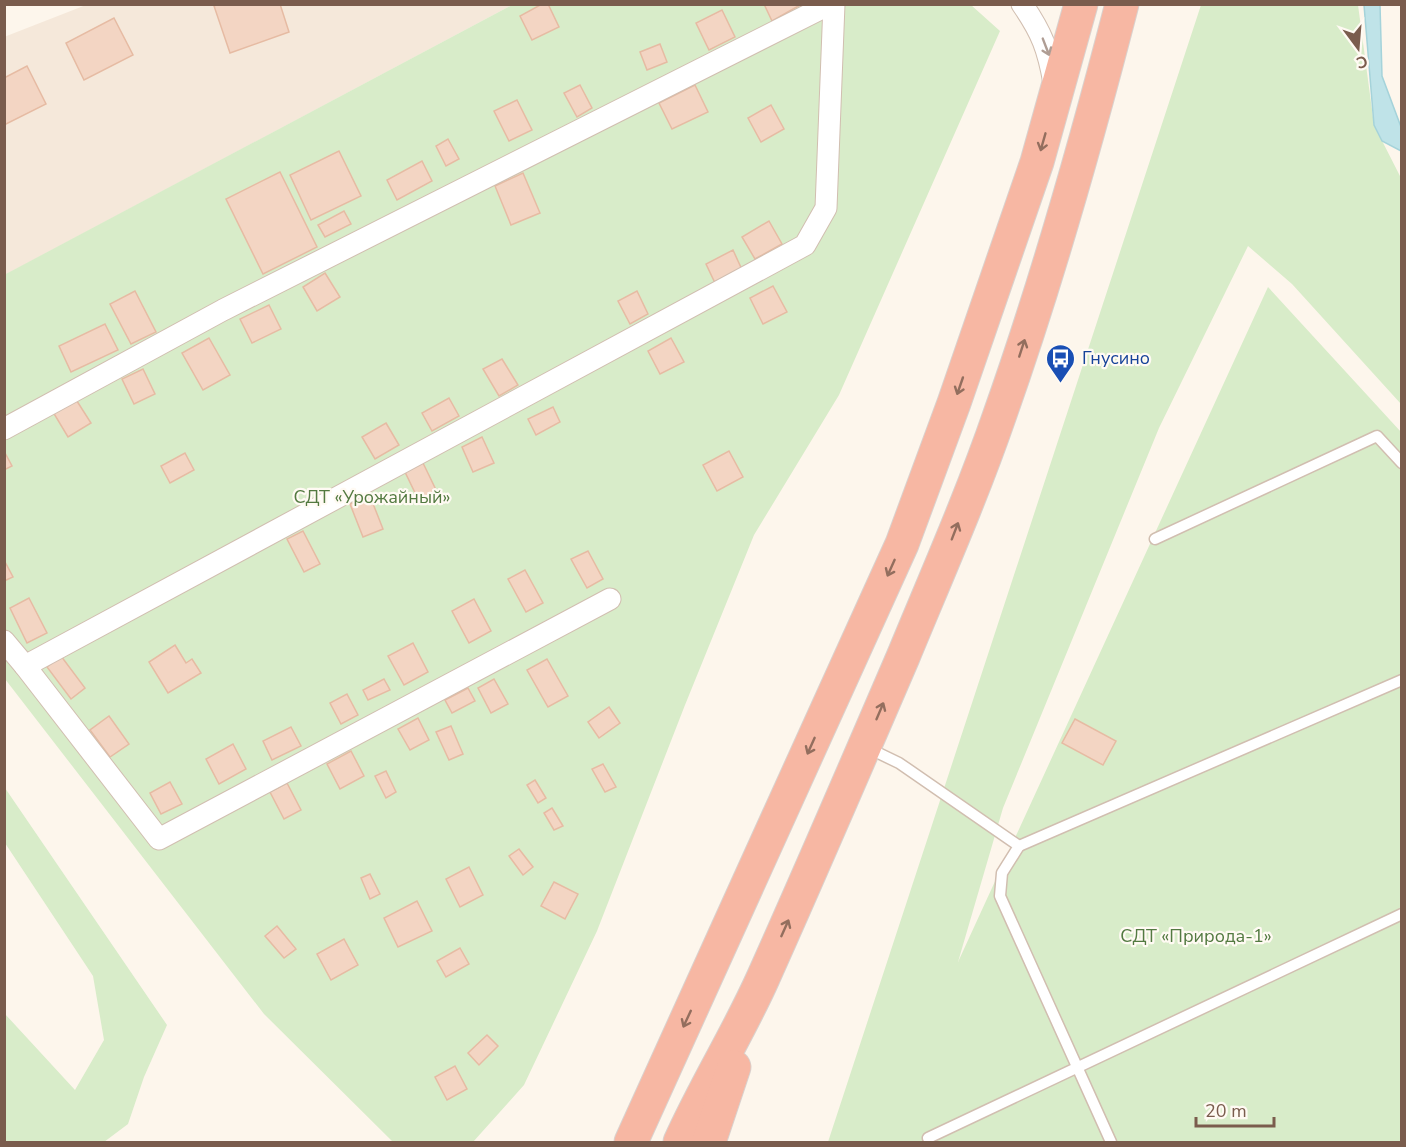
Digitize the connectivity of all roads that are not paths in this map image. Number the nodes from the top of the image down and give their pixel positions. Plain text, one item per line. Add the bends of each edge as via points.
1 (832, 4) edge
2 (1022, 4) edge
3 (1081, 4) edge
4 (1122, 4) edge
5 (1056, 95) junction
6 (4, 429) edge
7 (1401, 464) edge
8 (1155, 539) dead end
9 (610, 599) dead end
10 (4, 641) edge
11 (25, 666) junction
12 (1401, 680) edge
13 (865, 746) junction
14 (1019, 846) junction
15 (1401, 914) edge
16 (761, 982) junction
17 (1077, 1068) junction
18 (928, 1138) dead end
19 (631, 1143) edge
20 (680, 1143) edge
21 (709, 1143) edge
22 (1111, 1143) edge

1 - 6 street via 223,310
1 - 11 street via 826,208 805,245
2 -> 5 street via 1049,53
3 - 5 highway
13 -> 4 highway via 999,418 1072,190
5 -> 19 highway via 993,294 902,544
7 - 8 lane via 1377,436
9 - 11 street via 159,839
10 - 11 street
12 - 14 lane
13 - 14 lane via 899,763
16 -> 13 highway
14 - 17 lane via 1002,873 999,896
15 - 17 lane
16 - 20 highway
16 - 21 highway
17 - 18 lane
17 - 22 lane

